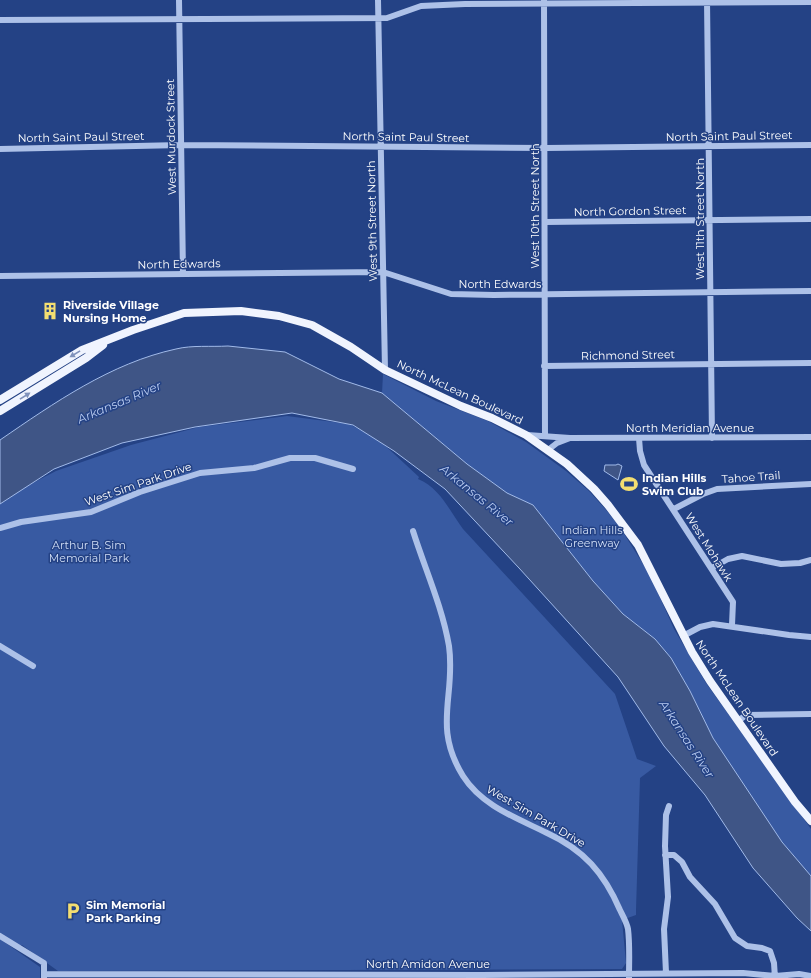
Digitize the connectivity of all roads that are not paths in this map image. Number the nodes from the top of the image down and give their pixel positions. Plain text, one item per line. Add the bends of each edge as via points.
1 (179, 0) edge
2 (378, 0) edge
3 (707, 1) edge
4 (493, 2) edge
5 (544, 2) edge
6 (811, 2) edge
7 (180, 18) junction
8 (378, 18) junction
9 (0, 20) edge
10 (181, 145) junction
11 (811, 145) edge
12 (710, 146) junction
13 (380, 147) junction
14 (0, 148) edge
15 (546, 148) junction
16 (811, 219) edge
17 (710, 220) junction
18 (545, 222) junction
19 (383, 272) junction
20 (183, 274) junction
21 (0, 276) edge
22 (811, 291) edge
23 (711, 293) junction
24 (545, 294) junction
25 (110, 339) junction
26 (811, 363) edge
27 (712, 364) junction
28 (544, 366) junction
29 (385, 370) junction
30 (0, 400) edge
31 (0, 411) edge
32 (526, 435) junction
33 (545, 436) junction
34 (811, 437) edge
35 (570, 438) junction
36 (639, 438) junction
37 (712, 438) junction
38 (548, 450) junction
39 (353, 469) dead end
40 (811, 484) edge
41 (674, 510) junction
42 (0, 528) edge
43 (413, 531) dead end
44 (811, 560) edge
45 (712, 568) junction
46 (732, 625) junction
47 (683, 636) junction
48 (811, 637) edge
49 (0, 646) edge
50 (33, 666) dead end
51 (811, 714) edge
52 (738, 721) junction
53 (669, 806) dead end
54 (811, 821) edge
55 (665, 855) junction
56 (0, 936) edge
57 (666, 973) junction
58 (44, 976) edge
59 (189, 976) edge
60 (335, 976) edge
61 (482, 976) edge
62 (629, 976) edge
63 (811, 976) edge
64 (775, 977) edge

1 - 7 street, West Murdock Street
2 - 8 street, West 9th Street North
3 - 5 street
3 - 6 street
3 - 12 street, West 11th Street North
4 - 5 street
4 - 8 street via 421,6 402,14
5 - 15 street, West 10th Street North
7 - 8 street
7 - 9 street
7 - 10 street, West Murdock Street
8 - 13 street, West 9th Street North
10 - 13 street, North Saint Paul Street
10 - 14 street, North Saint Paul Street
10 - 20 street, West Murdock Street
11 - 12 street, North Saint Paul Street
12 - 15 street, North Saint Paul Street
12 - 17 street, West 11th Street North
13 - 15 street, North Saint Paul Street
13 - 19 street, West 9th Street North
15 - 18 street, West 10th Street North
16 - 17 street, North Gordon Street
17 - 18 street, North Gordon Street
17 - 23 street, West 11th Street North
18 - 24 street, West 10th Street North
19 - 20 street, North Edwards
19 - 24 street, North Edwards via 451,294
19 - 29 street, West 9th Street North
20 - 21 street, North Edwards
22 - 23 street, North Edwards
23 - 24 street, North Edwards
23 - 27 street, West 11th Street North
24 - 28 street, West 10th Street North
25 - 29 main road, North McLean Boulevard via 184,313 241,311 278,316 312,325
25 -> 30 main road, North McLean Boulevard via 82,350
31 -> 25 main road, North McLean Boulevard via 86,358
26 - 27 street, Richmond Street
27 - 28 street, Richmond Street
27 - 37 street, West 11th Street North
28 - 33 street, West 10th Street North
29 - 32 main road, North McLean Boulevard
32 - 33 street, North Meridian Avenue
32 - 38 main road, North McLean Boulevard
33 - 35 street, North Meridian Avenue
34 - 37 street, North Meridian Avenue
35 - 36 street, North Meridian Avenue
35 - 38 street, North Meridian Avenue
36 - 37 street, North Meridian Avenue
36 - 41 street, West Mohawk via 644,465
38 - 47 main road, North McLean Boulevard via 594,489 624,525 657,579
39 - 42 street, West Sim Park Drive via 315,458 290,458 254,468 200,473 140,492 91,512 21,522
40 - 41 street, Tahoe Trail via 717,490
41 - 45 street, West Mohawk
43 - 62 street, West Sim Park Drive via 440,609 449,646 450,673 446,726 456,763 469,785 491,804 582,853 601,874 615,897 628,928
44 - 45 street via 781,564 742,556 728,558
45 - 46 street, West Mohawk via 733,602
46 - 47 street via 706,625
46 - 48 street
47 - 52 main road, North McLean Boulevard
49 - 50 street
51 - 52 street via 746,715
52 - 54 main road, North McLean Boulevard
53 - 55 street via 666,815
55 - 57 street via 668,897 664,929
55 - 64 street via 674,855 682,862 690,877 715,904 735,938 747,946 770,952
56 - 58 street via 44,963
57 - 62 street, North Amidon Avenue
57 - 64 street, North Amidon Avenue via 743,972
58 - 59 street, North Amidon Avenue
59 - 60 street, North Amidon Avenue
60 - 61 street, North Amidon Avenue
61 - 62 street, North Amidon Avenue
63 - 64 street, North Amidon Avenue via 792,974

